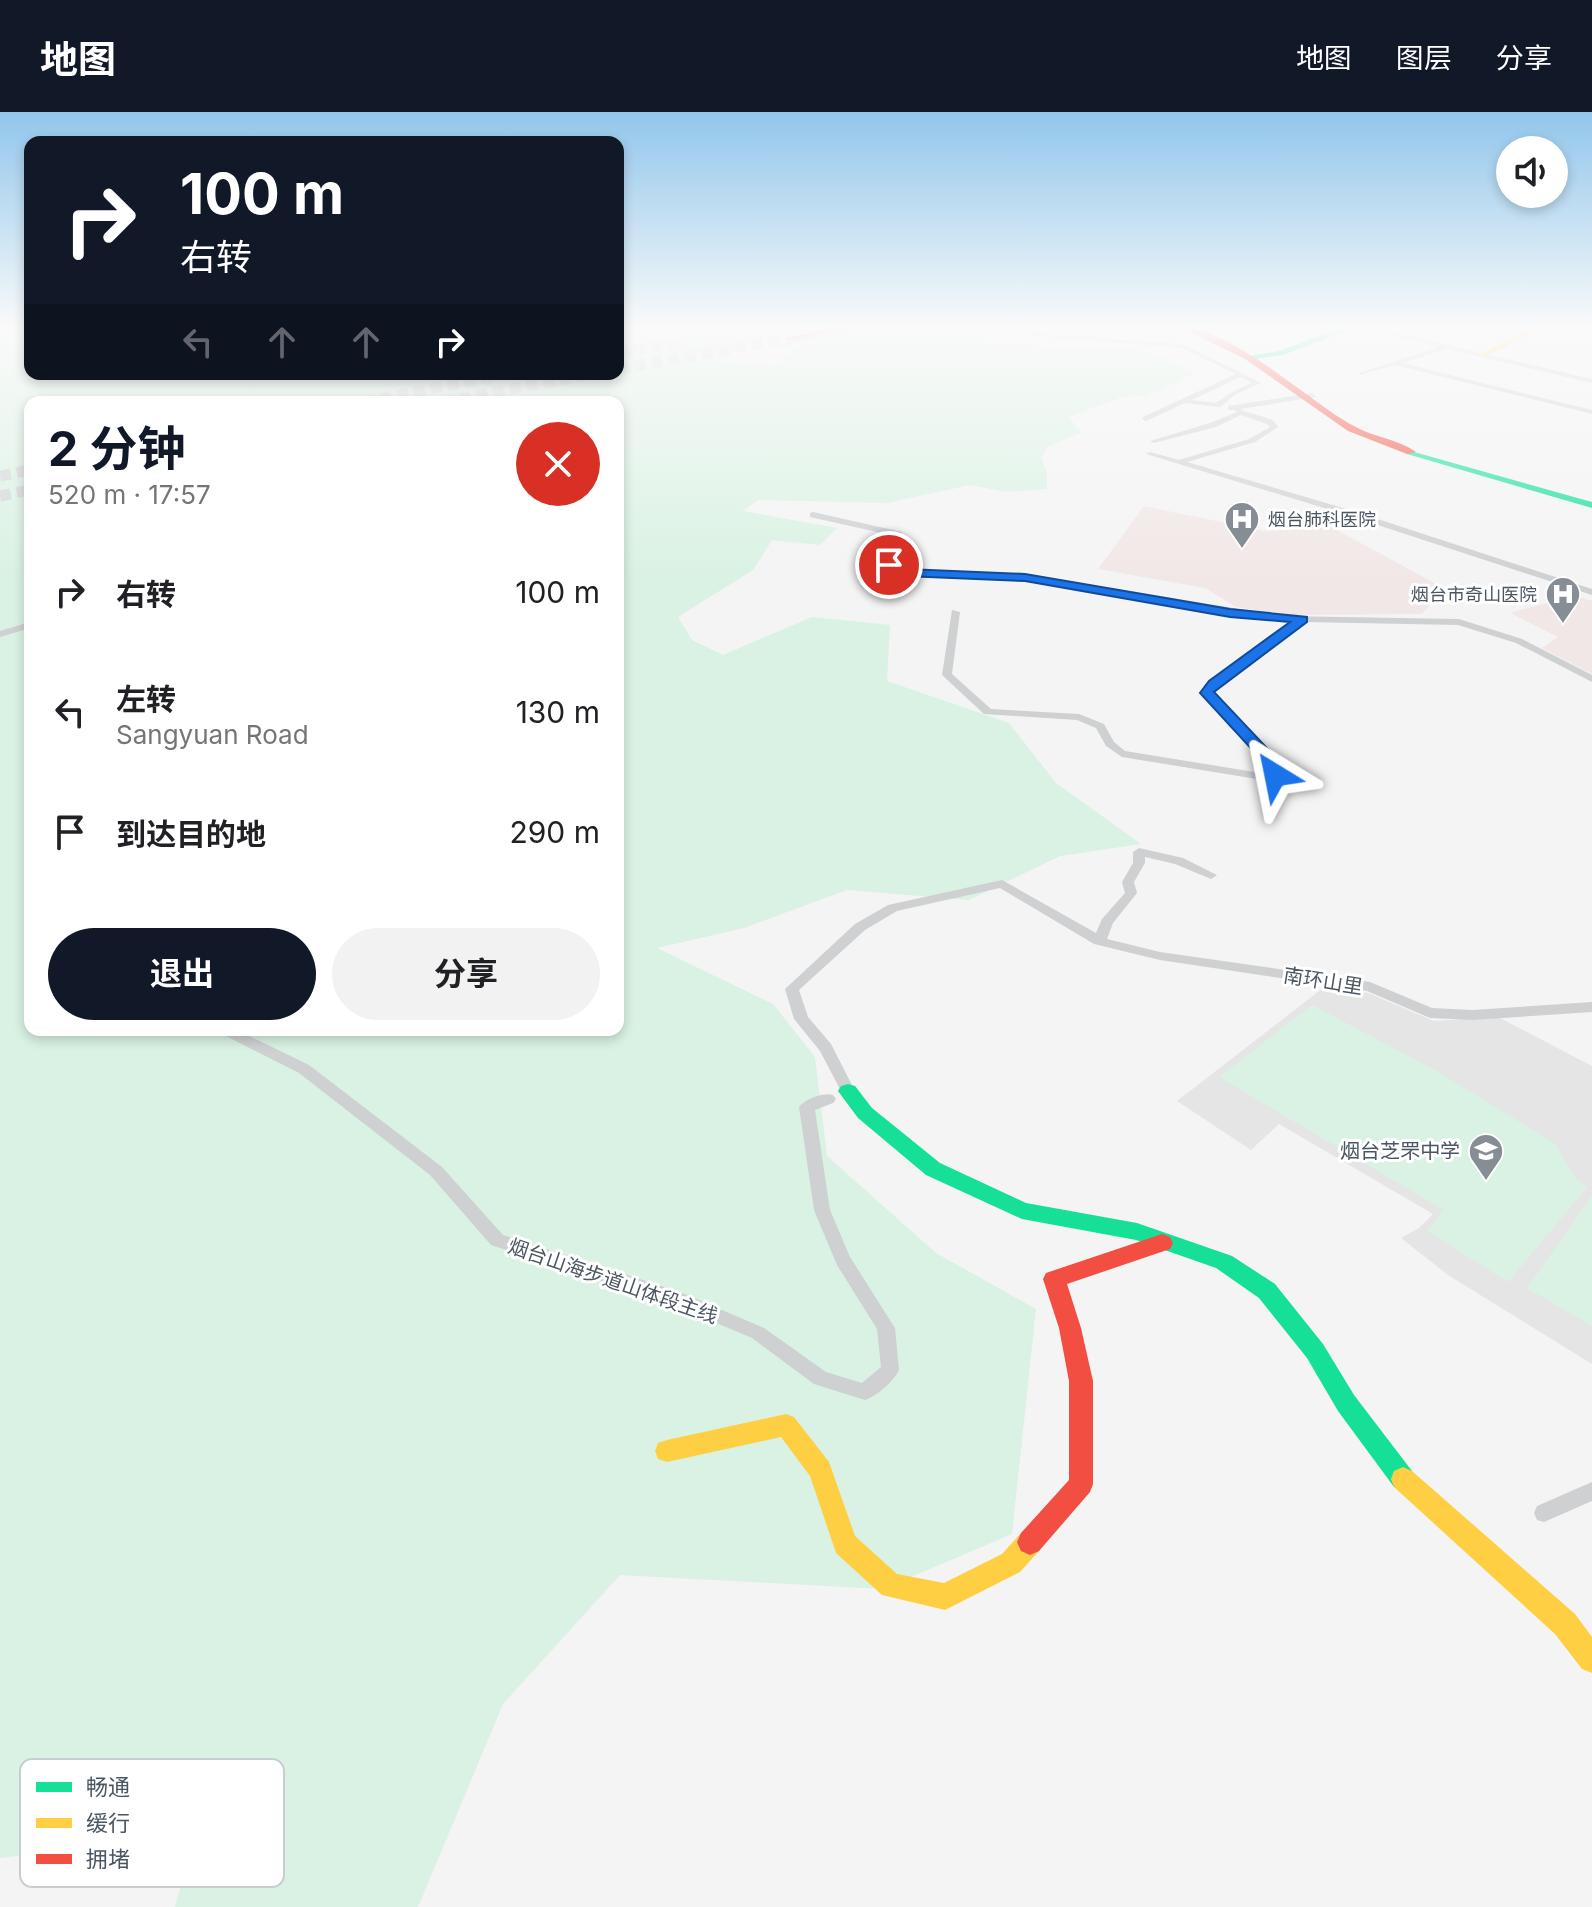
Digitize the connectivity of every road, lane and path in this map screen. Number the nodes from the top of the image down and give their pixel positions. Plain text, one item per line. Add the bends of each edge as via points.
1 (1160, 413) edge
2 (1234, 413) edge
3 (1246, 413) edge
4 (1333, 413) edge
5 (1146, 419) dead end
6 (1154, 441) dead end
7 (1150, 454) dead end
8 (1179, 463) junction
9 (1592, 503) edge
10 (813, 515) dead end
11 (1592, 592) edge
12 (955, 612) dead end
13 (1302, 619) junction
14 (24, 627) edge
15 (0, 634) edge
16 (1592, 679) edge
17 (1211, 875) dead end
18 (1099, 941) junction
19 (1592, 1007) edge
20 (237, 1036) edge
21 (848, 1091) joint
22 (828, 1099) dead end
23 (1162, 1243) junction
24 (667, 1451) dead end
25 (1592, 1491) edge
26 (1544, 1513) dead end
27 (1592, 1659) edge

1 - 5 street
2 - 6 street via 1213,425
3 - 8 street via 1274,427 1231,450 1201,452
4 - 9 street via 1389,441
7 - 8 street
8 - 11 street
10 - 13 street via 899,534 897,558 889,565 904,572 1025,577 1230,613
12 - 13 street via 947,675 988,712 1079,717 1100,726 1122,754 1269,778 1276,767 1207,693 1213,683
13 - 16 street via 1459,622 1500,633
14 - 15 street
17 - 18 street via 1139,852 1128,882 1131,893
18 - 19 street, 南环山里 via 1160,956 1370,987 1430,1013
18 - 21 street via 1002,884 893,908 860,927 792,989 801,1019 826,1048
20 - 22 street, 烟台山海步道山体段主线 via 304,1069 436,1171 497,1240 674,1297 758,1333 820,1378 865,1392 890,1370 886,1328 843,1260 822,1210 807,1107
21 - 23 street via 865,1113 933,1169 1022,1211 1137,1232
23 - 24 street via 1054,1279 1081,1381 1081,1484 1011,1563 945,1597 891,1586 845,1544 820,1470 786,1425
23 - 27 street via 1224,1262 1267,1291 1315,1351 1396,1473 1565,1624
25 - 26 street

